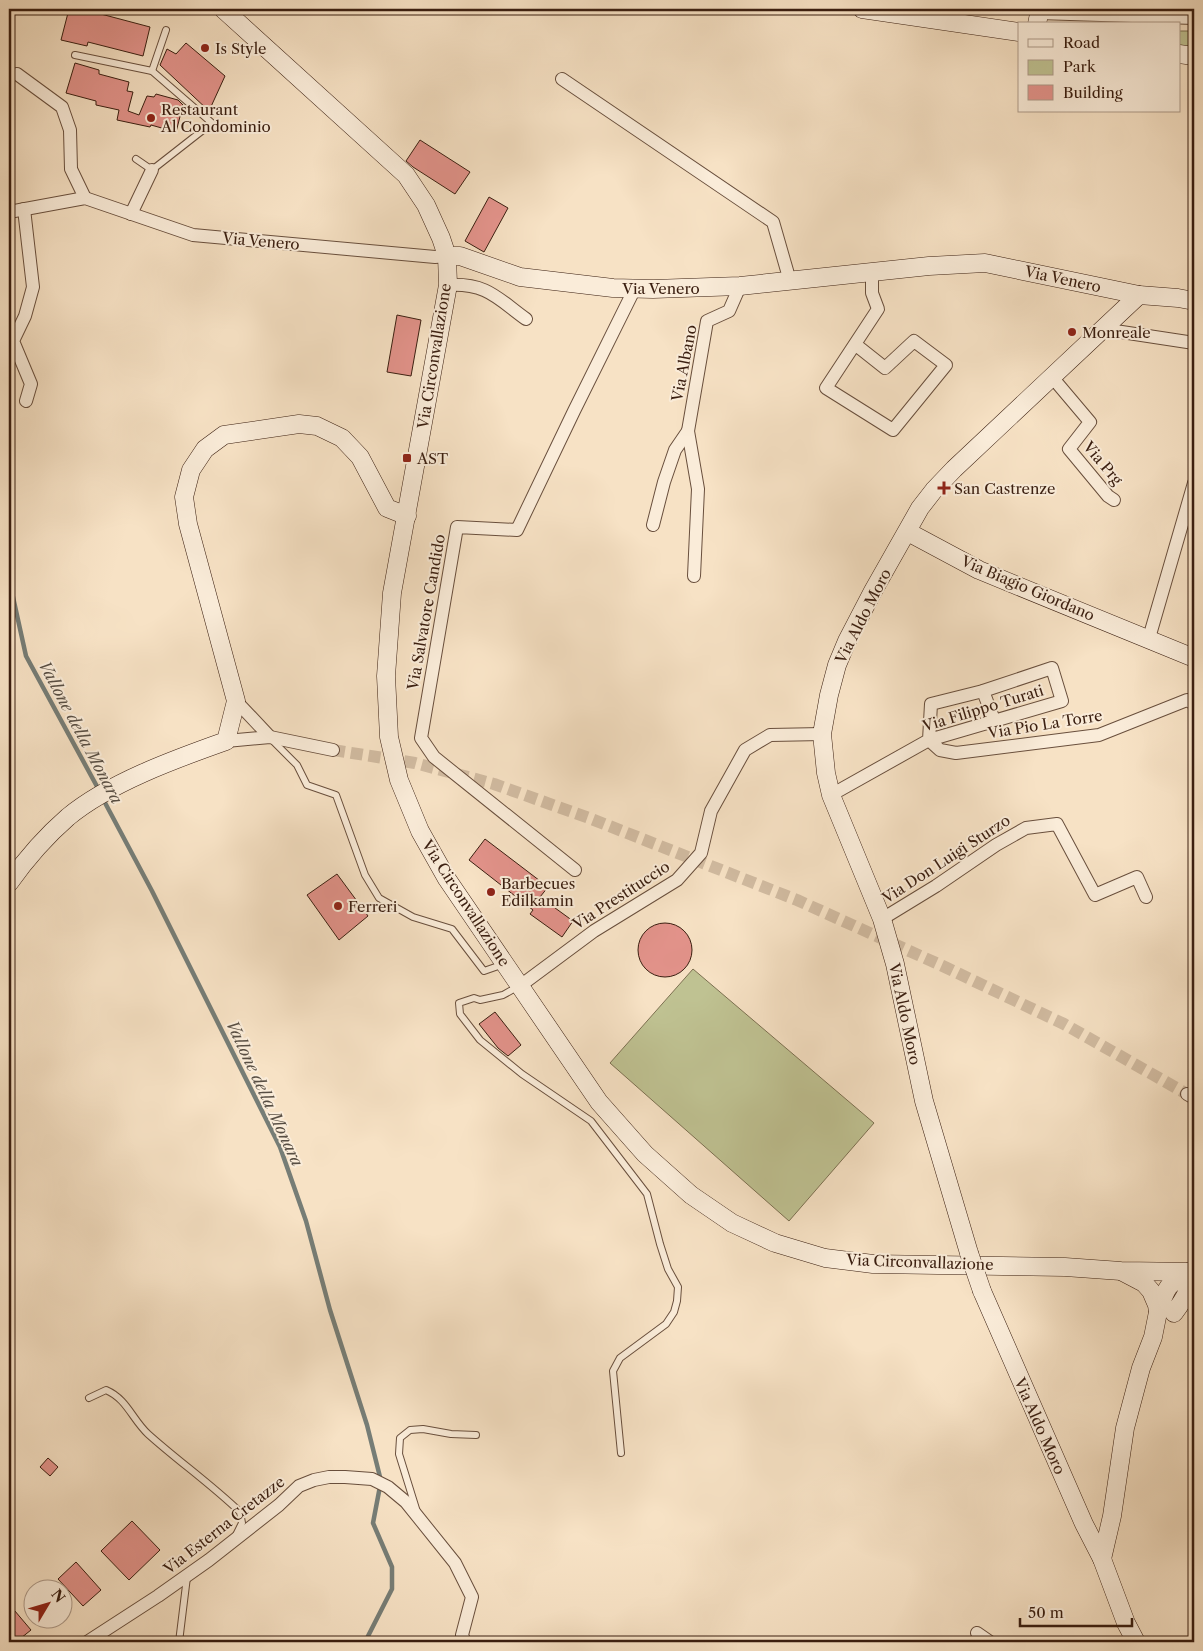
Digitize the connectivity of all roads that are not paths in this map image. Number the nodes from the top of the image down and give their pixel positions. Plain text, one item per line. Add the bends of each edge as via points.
1 (224, 9) edge
2 (862, 9) edge
3 (1039, 15) edge
4 (1194, 18) edge
5 (166, 30) dead end
6 (1018, 32) edge
7 (1180, 54) edge
8 (75, 55) dead end
9 (1194, 56) edge
10 (152, 71) junction
11 (17, 74) dead end
12 (562, 79) dead end
13 (136, 159) dead end
14 (152, 170) junction
15 (85, 198) junction
16 (24, 209) junction
17 (9, 212) edge
18 (131, 214) junction
19 (447, 256) junction
20 (872, 272) junction
21 (790, 281) junction
22 (448, 285) junction
23 (740, 286) junction
24 (635, 288) junction
25 (1139, 295) junction
26 (1194, 301) edge
27 (526, 319) dead end
28 (1102, 329) junction
29 (1194, 343) edge
30 (856, 345) dead end
31 (1052, 377) junction
32 (26, 401) dead end
33 (688, 431) junction
34 (1194, 483) edge
35 (1114, 500) dead end
36 (407, 516) junction
37 (653, 525) dead end
38 (908, 532) junction
39 (694, 576) dead end
40 (1149, 638) junction
41 (1194, 658) edge
42 (983, 691) junction
43 (236, 701) junction
44 (1194, 704) edge
45 (994, 720) junction
46 (822, 734) junction
47 (270, 737) junction
48 (226, 740) junction
49 (929, 740) junction
50 (333, 750) tunnel mouth
51 (831, 795) junction
52 (575, 870) dead end
53 (9, 883) edge
54 (1146, 897) dead end
55 (882, 919) junction
56 (505, 964) junction
57 (520, 986) junction
58 (1121, 1271) junction
59 (1192, 1272) edge
60 (1194, 1298) edge
61 (1166, 1313) junction
62 (89, 1398) dead end
63 (476, 1435) dead end
64 (621, 1453) dead end
65 (419, 1518) junction
66 (233, 1541) junction
67 (1102, 1559) junction
68 (187, 1576) junction
69 (977, 1634) dead end
70 (87, 1642) edge
71 (179, 1642) edge
72 (465, 1642) edge
73 (990, 1642) edge
74 (1136, 1642) edge

1 - 19 street, Via Circonvallazione via 406,175 426,205
2 - 6 street
3 - 4 street
5 - 10 lane
7 - 9 street
8 - 10 lane
10 - 14 lane via 212,123
11 - 15 street via 62,107 70,130 71,169
12 - 21 street via 773,222
13 - 14 lane
14 - 18 street
15 - 16 street, Via Venero
15 - 18 street, Via Venero
16 - 17 street, Via Venero
16 - 32 street via 33,287 14,341 32,384
18 - 19 street, Via Venero via 193,235
19 - 22 street, Via Circonvallazione
19 - 24 street, Via Venero via 460,256 520,277
20 - 21 street, Via Venero
20 - 25 street, Via Venero via 985,263
20 - 30 street via 872,293 878,309 826,388 893,430 946,365 914,341 885,368
21 - 23 street, Via Venero
22 - 27 street via 464,284 486,289
22 - 36 street, Via Circonvallazione
23 - 24 street, Via Venero
23 - 33 street, Via Albano via 729,311 707,321
24 - 52 street, Via Salvatore Candido via 517,530 457,527 421,738 434,757
25 - 26 street, Via Venero
25 - 28 street, Via Aldo Moro
28 - 29 street
28 - 31 street, Via Aldo Moro
31 - 35 street, Via Prg via 1090,422 1069,449
31 - 38 street, Via Aldo Moro via 934,490
33 - 37 street, Via Albano via 675,450
33 - 39 street, Via Albano via 698,489
34 - 40 street
36 - 43 street via 387,508 360,457 342,438 317,426 299,424 224,435 204,449 191,470 184,498 188,524
36 - 56 street, Via Circonvallazione via 392,593 386,676 389,737 399,780 420,831
38 - 40 street, Via Biagio Giordano via 979,570
38 - 46 street, Via Aldo Moro via 847,641 831,687
40 - 41 street, Via Biagio Giordano
42 - 45 street
42 - 45 street, Via Filippo Turati via 1052,668 1062,701
42 - 49 street via 931,704
43 - 47 street
43 - 48 street
44 - 49 street, Via Pio La Torre via 1187,700 1099,735 956,753 940,750
45 - 49 street, Via Filippo Turati
46 - 51 street, Via Aldo Moro
46 - 57 street, Via Prestituccio via 770,735 745,750 711,811 701,853 677,880 594,931
47 - 48 street
47 - 50 street
47 - 56 lane via 297,765 306,785 336,796 365,875 380,898 414,917 452,929 484,971
48 - 53 street via 139,775 91,801 68,817 30,853
49 - 51 street, Via Filippo Turati
51 - 55 street, Via Aldo Moro
54 - 55 street, Via Don Luigi Sturzo via 1137,877 1095,895 1057,824 1026,828
55 - 67 street, Via Aldo Moro, bridge via 895,964 924,1101 982,1291
56 - 57 street, Via Circonvallazione
57 - 58 street, Via Circonvallazione via 599,1102 645,1154 691,1195 732,1223 775,1243 825,1258 873,1264 1065,1266
57 - 64 lane via 503,995 459,1003 460,1014 487,1046 591,1121 647,1194 660,1244 678,1287 674,1312 666,1324 620,1358 614,1371
58 - 59 street, Via Circonvallazione
58 - 61 street via 1144,1283 1157,1305
59 - 61 street via 1172,1281 1164,1294
60 - 61 street
61 - 67 street via 1141,1368 1125,1428
62 - 66 lane via 106,1390 122,1399 147,1433 240,1512 242,1523
63 - 65 lane via 423,1429 410,1430 400,1438 399,1454
65 - 66 street, Via Esterna Cretazze via 388,1487 372,1480 345,1476 314,1480 299,1486
65 - 72 street, Via Esterna Cretazze via 455,1563 472,1598 462,1635
66 - 68 street, Via Esterna Cretazze
67 - 74 street, Via Aldo Moro
68 - 70 street, Via Esterna Cretazze
68 - 71 lane
69 - 73 street

